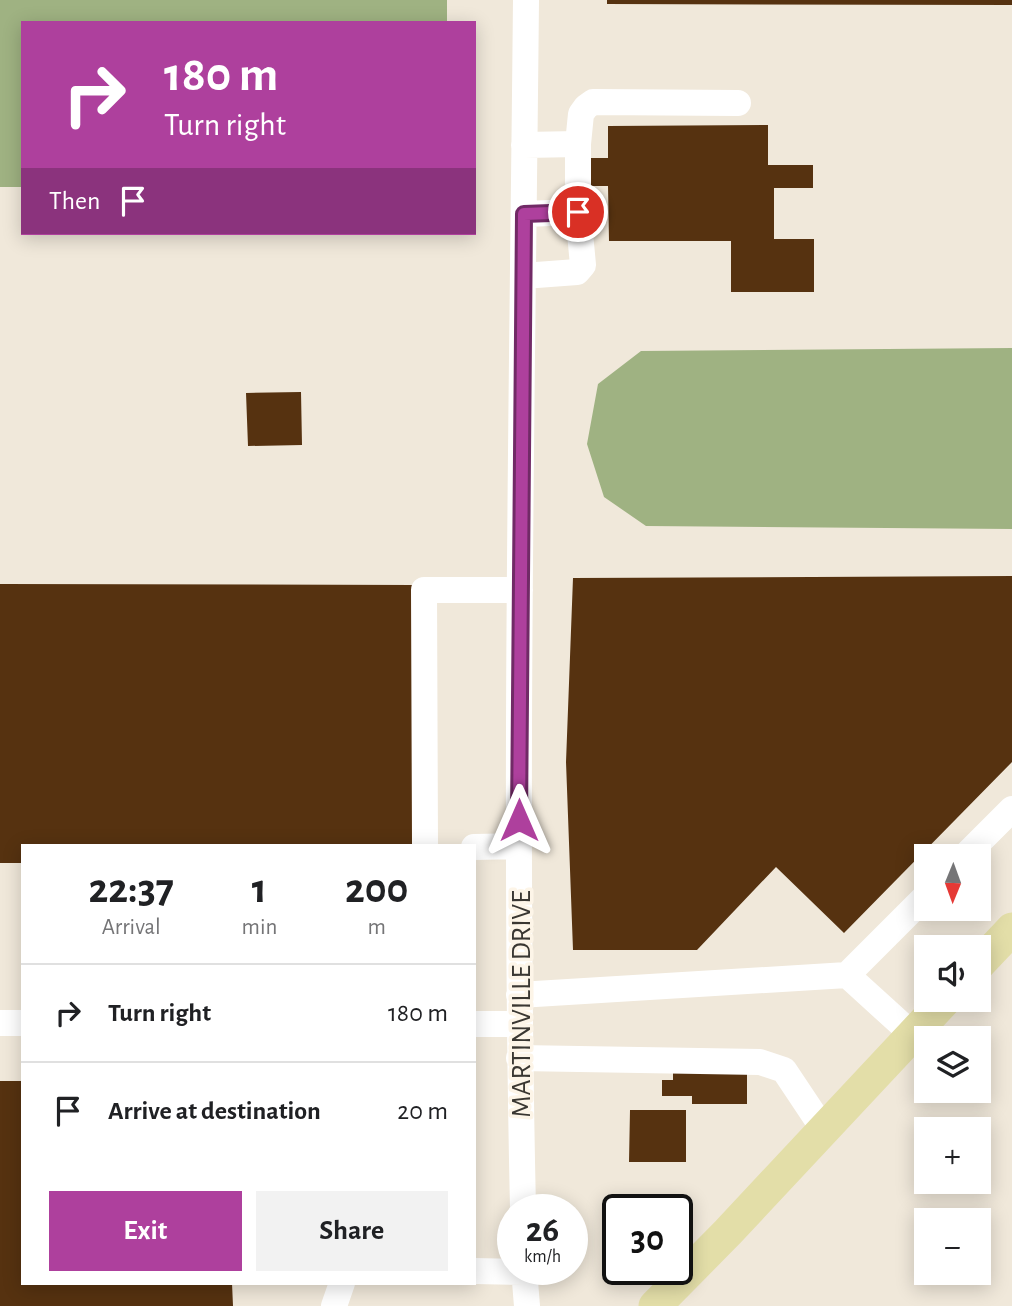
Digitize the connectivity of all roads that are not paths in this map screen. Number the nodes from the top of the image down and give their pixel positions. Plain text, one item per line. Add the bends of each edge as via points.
1 (526, 0) edge
2 (738, 103) dead end
3 (578, 144) junction
4 (524, 145) junction
5 (578, 212) junction
6 (524, 214) junction
7 (523, 276) junction
8 (520, 590) junction
9 (1012, 809) edge
10 (425, 844) edge
11 (977, 844) edge
12 (519, 846) junction
13 (476, 847) edge
14 (914, 908) edge
15 (1012, 929) edge
16 (991, 951) edge
17 (847, 975) junction
18 (519, 995) junction
19 (934, 1012) edge
20 (0, 1023) edge
21 (21, 1023) edge
22 (476, 1024) edge
23 (519, 1024) junction
24 (913, 1035) junction
25 (519, 1059) junction
26 (824, 1130) junction
27 (523, 1194) edge
28 (476, 1271) edge
29 (497, 1271) edge
30 (341, 1285) edge
31 (525, 1285) edge
32 (334, 1306) edge
33 (527, 1306) edge
34 (655, 1306) edge

1 - 4 street, MARTINVILLE DRIVE
2 - 3 street via 593,102 581,114
3 - 4 street
3 - 5 street
4 - 6 street, MARTINVILLE DRIVE
5 - 6 street
5 - 7 street via 581,269
6 - 7 street, MARTINVILLE DRIVE
7 - 8 street, MARTINVILLE DRIVE
8 - 10 street via 425,590
8 - 12 street, MARTINVILLE DRIVE
9 - 11 street
12 - 13 street
12 - 18 street, MARTINVILLE DRIVE
14 - 17 street
15 - 16 main road
17 - 18 street
17 - 24 street
18 - 23 street, MARTINVILLE DRIVE
19 - 24 main road
20 - 21 street
22 - 23 street
23 - 25 street, MARTINVILLE DRIVE
24 - 26 main road
25 - 26 street via 760,1062 784,1070
25 - 27 street, MARTINVILLE DRIVE
26 - 34 main road
28 - 29 street
30 - 32 street
31 - 33 street

